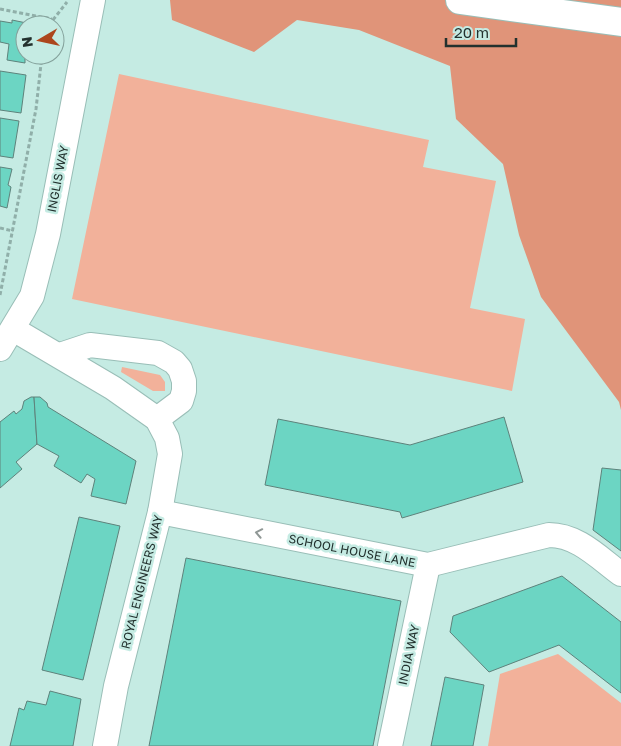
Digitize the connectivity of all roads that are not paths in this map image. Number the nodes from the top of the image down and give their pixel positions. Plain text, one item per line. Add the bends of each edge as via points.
1 (93, 0) edge
2 (460, 0) edge
3 (621, 22) edge
4 (14, 329) junction
5 (0, 349) edge
6 (60, 355) junction
7 (157, 419) junction
8 (160, 512) junction
9 (428, 565) junction
10 (621, 574) edge
11 (105, 746) edge
12 (390, 746) edge

1 - 4 street, INGLIS WAY via 48,234 32,296
2 - 3 street
4 - 5 street, INGLIS WAY
4 - 6 street, ROYAL ENGINEERS WAY
6 - 7 street, ROYAL ENGINEERS WAY
6 - 7 street via 90,345 158,353 174,362 180,369 184,391 181,401
7 - 8 street, ROYAL ENGINEERS WAY via 167,438 170,454
9 -> 8 street, SCHOOL HOUSE LANE
8 - 11 street, ROYAL ENGINEERS WAY via 116,686
9 - 10 street, SCHOOL HOUSE LANE via 549,535 564,535
9 - 12 street, INDIA WAY

